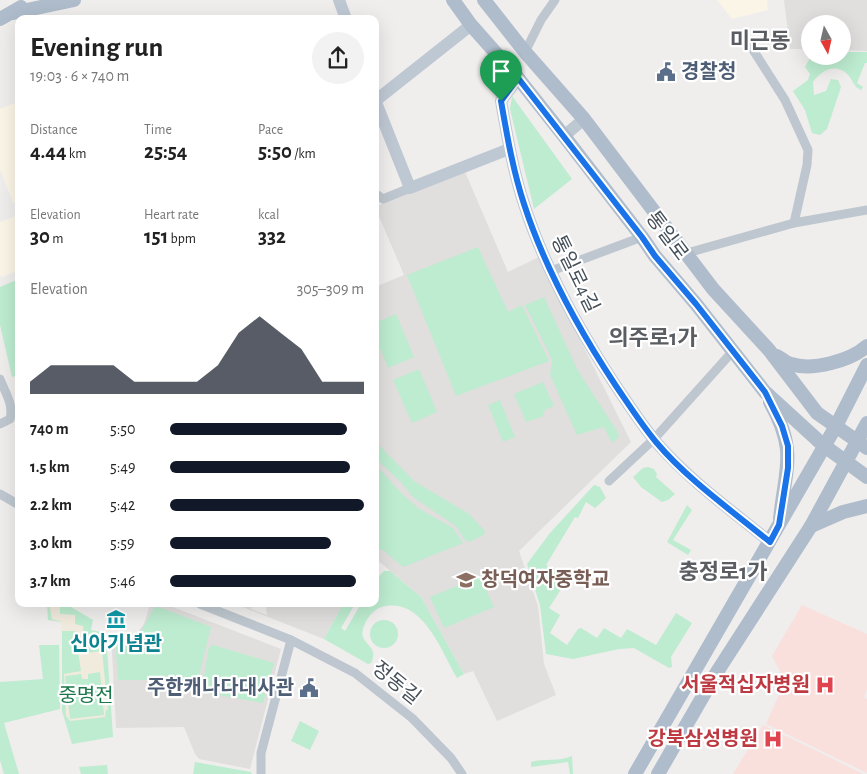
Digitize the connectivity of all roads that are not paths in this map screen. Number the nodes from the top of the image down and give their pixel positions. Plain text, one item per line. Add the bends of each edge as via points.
1 (30, 0) edge
2 (74, 0) edge
3 (339, 0) edge
4 (453, 0) edge
5 (484, 0) edge
6 (555, 0) edge
7 (14, 13) junction
8 (345, 15) edge
9 (0, 19) edge
10 (471, 25) junction
11 (750, 45) dead end
12 (525, 52) junction
13 (518, 78) junction
14 (379, 98) edge
15 (379, 111) edge
16 (584, 119) junction
17 (564, 136) junction
18 (509, 148) junction
19 (410, 188) junction
20 (379, 196) edge
21 (867, 210) edge
22 (794, 223) junction
23 (642, 237) junction
24 (688, 253) junction
25 (551, 271) junction
26 (867, 346) edge
27 (769, 350) junction
28 (733, 351) junction
29 (867, 366) edge
30 (0, 379) edge
31 (765, 392) junction
32 (867, 423) edge
33 (0, 424) edge
34 (836, 426) junction
35 (654, 439) junction
36 (823, 445) junction
37 (862, 445) edge
38 (846, 461) junction
39 (867, 477) edge
40 (609, 481) dead end
41 (0, 494) edge
42 (15, 503) edge
43 (867, 506) edge
44 (779, 525) junction
45 (810, 526) junction
46 (770, 542) junction
47 (208, 607) edge
48 (291, 640) junction
49 (261, 774) edge
50 (462, 774) edge
51 (635, 774) edge
52 (658, 774) edge

1 - 7 main road
2 - 7 main road
3 - 8 street
4 - 10 main road, 통일로
5 - 12 main road, 통일로
6 - 12 street
7 - 9 main road
10 - 13 main road, 통일로
10 - 14 street
11 - 22 street via 785,100 808,150
12 - 16 main road, 통일로
13 - 17 main road, 통일로
13 - 18 street, 통일로4길 via 501,101
15 - 19 street
16 - 17 street
16 - 24 main road, 통일로
17 - 23 main road, 통일로
18 - 19 street
18 - 25 street, 통일로4길 via 523,203
19 - 20 street via 383,199
21 - 22 street, 통일로
22 - 24 street, 통일로
23 - 25 street
23 - 28 main road, 통일로
24 - 27 main road, 통일로 via 713,289
25 - 35 street, 통일로4길 via 601,364
26 - 27 main road via 841,360 810,365 790,364
27 - 34 main road, 통일로 via 817,413
28 - 31 main road, 통일로
28 - 35 street
29 - 34 main road
30 - 33 street via 12,412 10,419
31 - 36 main road, 통일로
31 - 44 main road via 782,426 789,456
32 - 37 main road
34 - 36 main road
34 - 37 main road, 통일로
35 - 40 street
35 - 46 street, 통일로4길 via 694,479
36 - 38 main road, 통일로
36 - 44 main road
37 - 38 main road
38 - 39 main road, 통일로
38 - 45 main road
41 - 42 street
43 - 45 main road
44 - 46 main road
45 - 52 main road via 717,672
46 - 51 main road
47 - 48 street, 정동길
48 - 49 street via 261,753
48 - 50 street, 정동길 via 355,673 412,718

